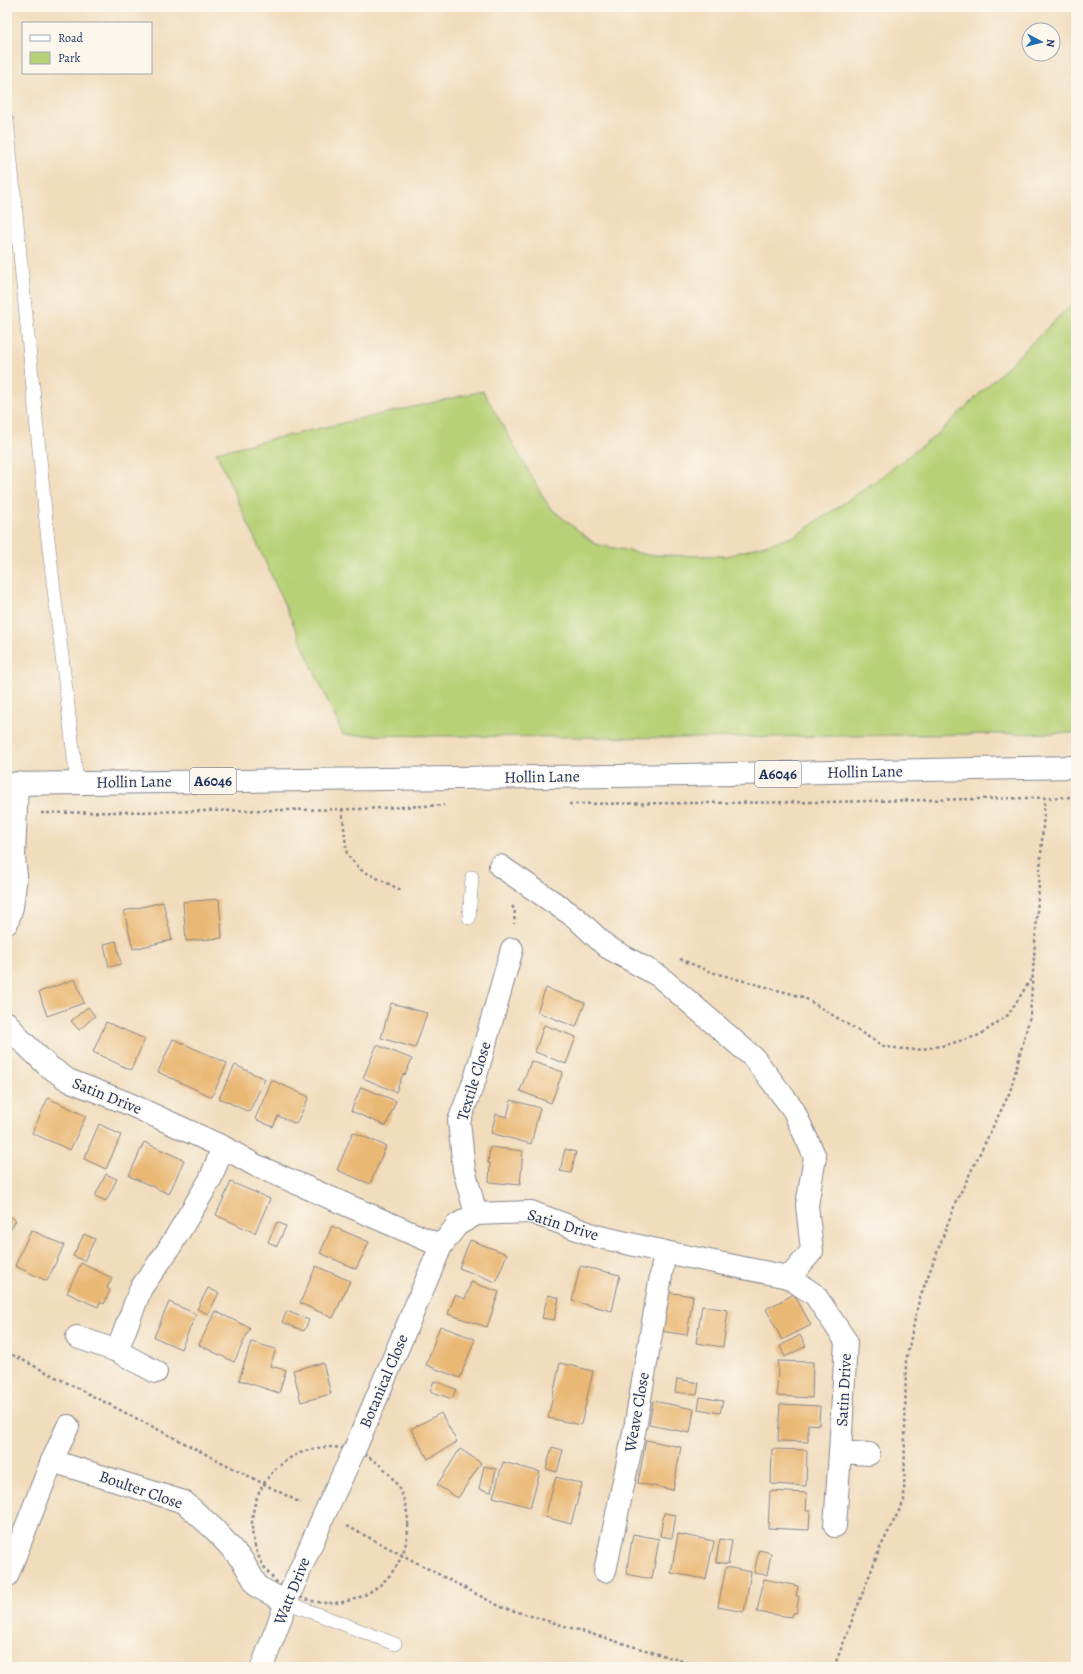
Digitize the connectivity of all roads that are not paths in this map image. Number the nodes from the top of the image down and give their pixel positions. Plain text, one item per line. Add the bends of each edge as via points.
1 (7, 121) edge
2 (1076, 767) edge
3 (77, 782) junction
4 (12, 784) edge
5 (500, 866) dead end
6 (472, 877) dead end
7 (469, 918) dead end
8 (7, 924) edge
9 (512, 949) road end
10 (7, 1022) edge
11 (223, 1147) junction
12 (476, 1214) junction
13 (442, 1246) junction
14 (665, 1252) junction
15 (789, 1278) junction
16 (77, 1337) dead end
17 (117, 1351) junction
18 (156, 1372) dead end
19 (68, 1426) dead end
20 (840, 1452) junction
21 (869, 1454) dead end
22 (52, 1461) junction
23 (324, 1515) joint
24 (835, 1526) dead end
25 (605, 1571) dead end
26 (7, 1576) edge
27 (286, 1602) junction
28 (395, 1644) dead end
29 (262, 1667) edge

1 - 3 lane via 47,531
2 - 3 street, Hollin Lane / A6046 via 692,775
3 - 4 street, Hollin Lane / A6046
4 - 8 street via 16,813 16,876
5 - 15 street via 575,917 607,947 659,976 754,1058 793,1109 815,1157 807,1205 812,1251
6 - 7 lane
9 - 12 street, Textile Close via 475,1079 459,1121 464,1170
10 - 11 street, Satin Drive via 47,1066 68,1080 127,1103
11 - 13 street, Satin Drive via 255,1165
11 - 17 street via 210,1180 168,1250 141,1288
12 - 13 street, Satin Drive via 457,1225
12 - 14 street, Satin Drive via 530,1212 596,1236
13 - 23 street, Botanical Close
14 - 15 street, Satin Drive
14 - 25 street, Weave Close via 635,1428
15 - 20 street, Satin Drive via 815,1295 846,1341
16 - 17 street
17 - 18 street
19 - 22 street
20 - 21 street
20 - 24 street, Satin Drive
22 - 26 street
22 - 27 street, Boulter Close via 184,1502 215,1530 242,1560 258,1587
23 - 27 street, Watt Drive
27 - 28 lane
27 - 29 street, Watt Drive

